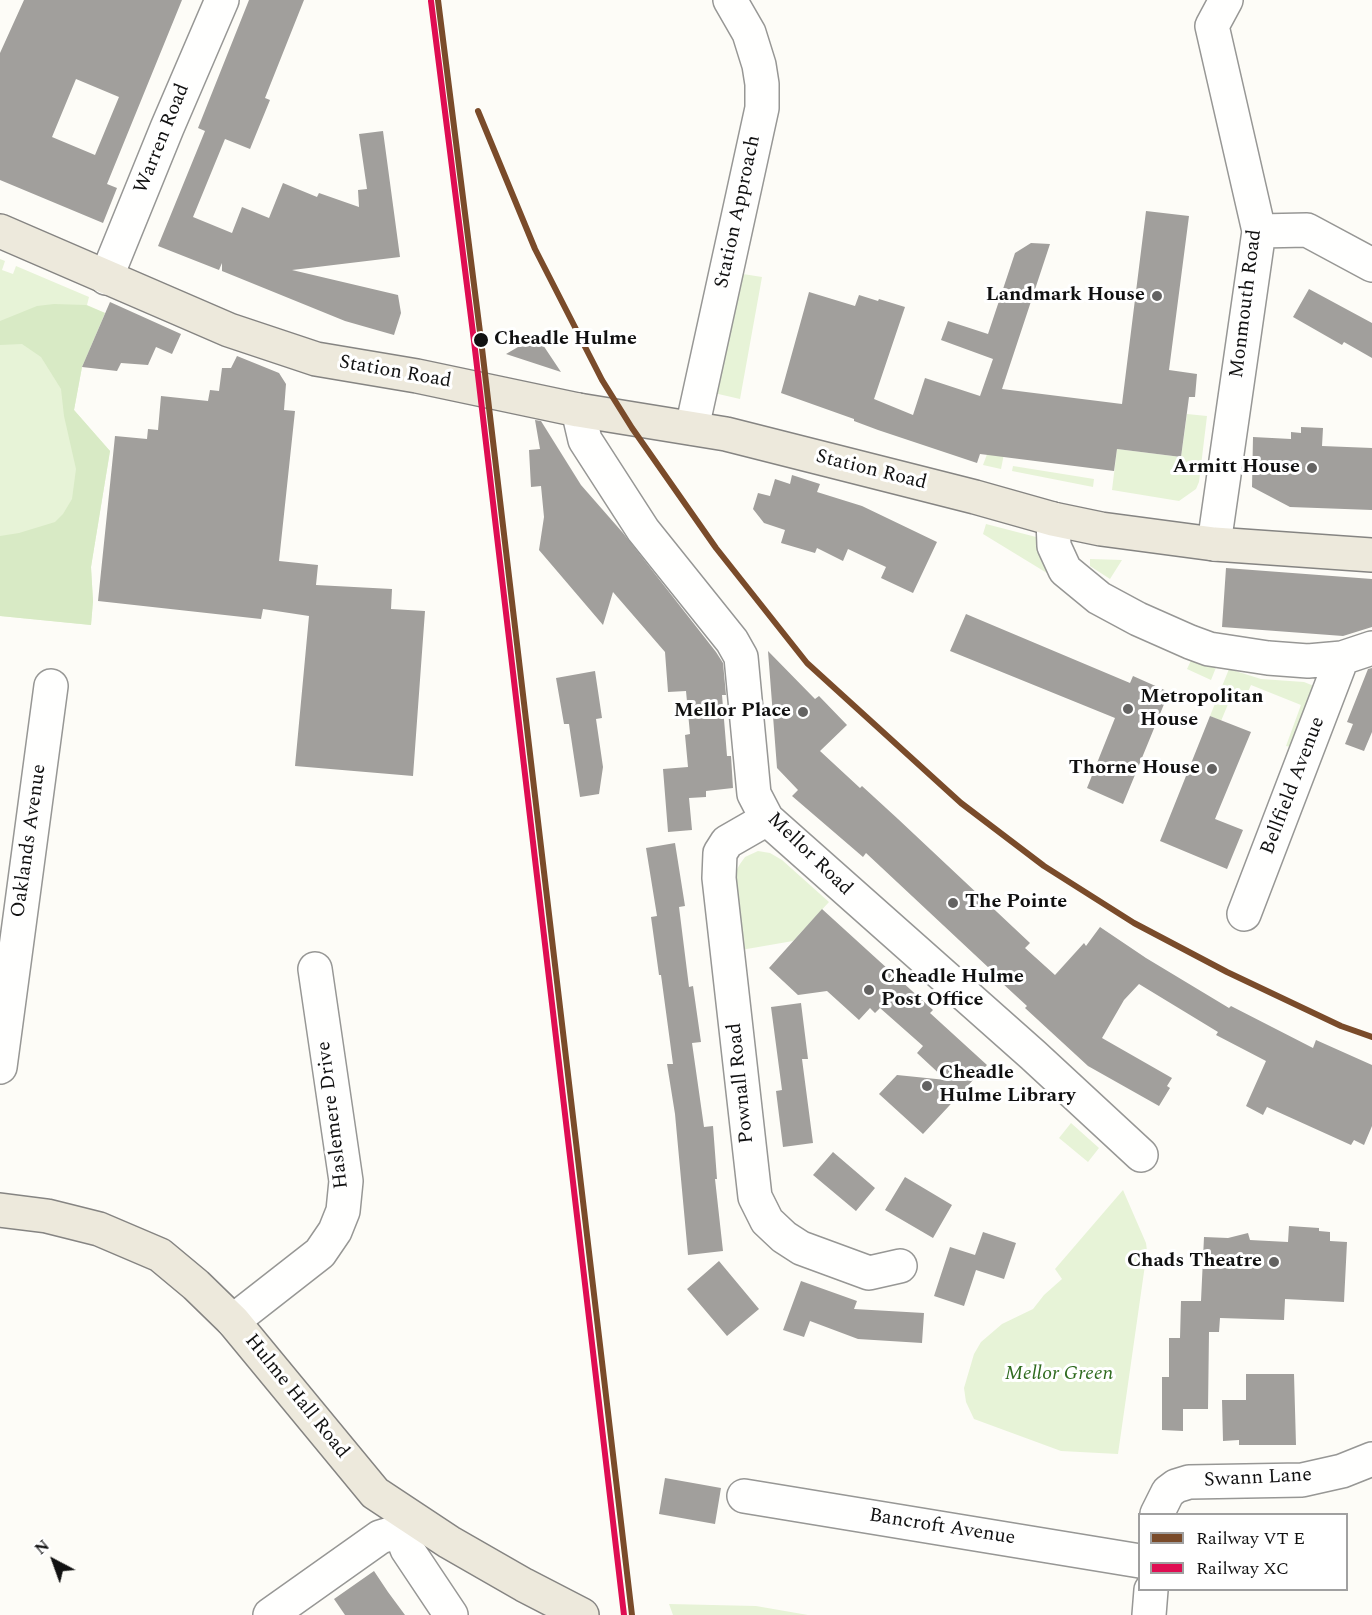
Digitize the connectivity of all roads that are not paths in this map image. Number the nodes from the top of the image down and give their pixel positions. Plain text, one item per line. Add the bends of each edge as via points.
1 (222, 0) edge
2 (730, 0) edge
3 (1226, 0) edge
4 (0, 231) edge
5 (1259, 231) junction
6 (1372, 266) edge
7 (106, 278) junction
8 (578, 410) junction
9 (692, 428) junction
10 (1053, 519) junction
11 (1214, 544) junction
12 (1372, 555) edge
13 (1357, 653) edge
14 (51, 686) dead end
15 (767, 819) junction
16 (1245, 914) dead end
17 (315, 969) dead end
18 (0, 1067) edge
19 (1141, 1155) dead end
20 (0, 1210) edge
21 (900, 1266) dead end
22 (233, 1321) junction
23 (1372, 1460) edge
24 (744, 1496) dead end
25 (1158, 1513) edge
26 (404, 1524) junction
27 (1138, 1561) edge
28 (1150, 1591) edge
29 (270, 1615) edge
30 (451, 1615) edge
31 (582, 1615) edge
32 (1149, 1615) edge

1 - 7 street, Warren Road
2 - 9 street, Station Approach via 749,33 759,65 762,108
3 - 5 street, Monmouth Road via 1212,26
4 - 7 main road, Station Road
5 - 6 street via 1307,230
5 - 11 street, Monmouth Road
7 - 8 main road, Station Road via 229,330 316,359
8 - 9 main road, Station Road
8 - 15 street, Mellor Road via 585,440 643,530 741,657 754,795
9 - 10 main road, Station Road
10 - 11 main road, Station Road
10 - 13 street via 1054,546 1065,570 1099,598 1138,620 1209,649 1268,658 1308,661
11 - 12 main road, Station Road
13 - 16 street, Bellfield Avenue
14 - 18 street, Oaklands Avenue
15 - 19 street, Mellor Road
15 - 21 street, Pownall Road via 727,842 720,853 719,878 755,1197 768,1221 801,1248 869,1273
17 - 22 street, Haslemere Drive via 346,1181 343,1211 320,1253
20 - 22 main road, Hulme Hall Road via 99,1229 160,1255
22 - 26 main road, Hulme Hall Road
23 - 25 street, Swann Lane via 1302,1480 1189,1482 1168,1492
24 - 27 street, Bancroft Avenue
26 - 29 street
26 - 30 street via 415,1563
26 - 31 main road, Hulme Hall Road
28 - 32 street

